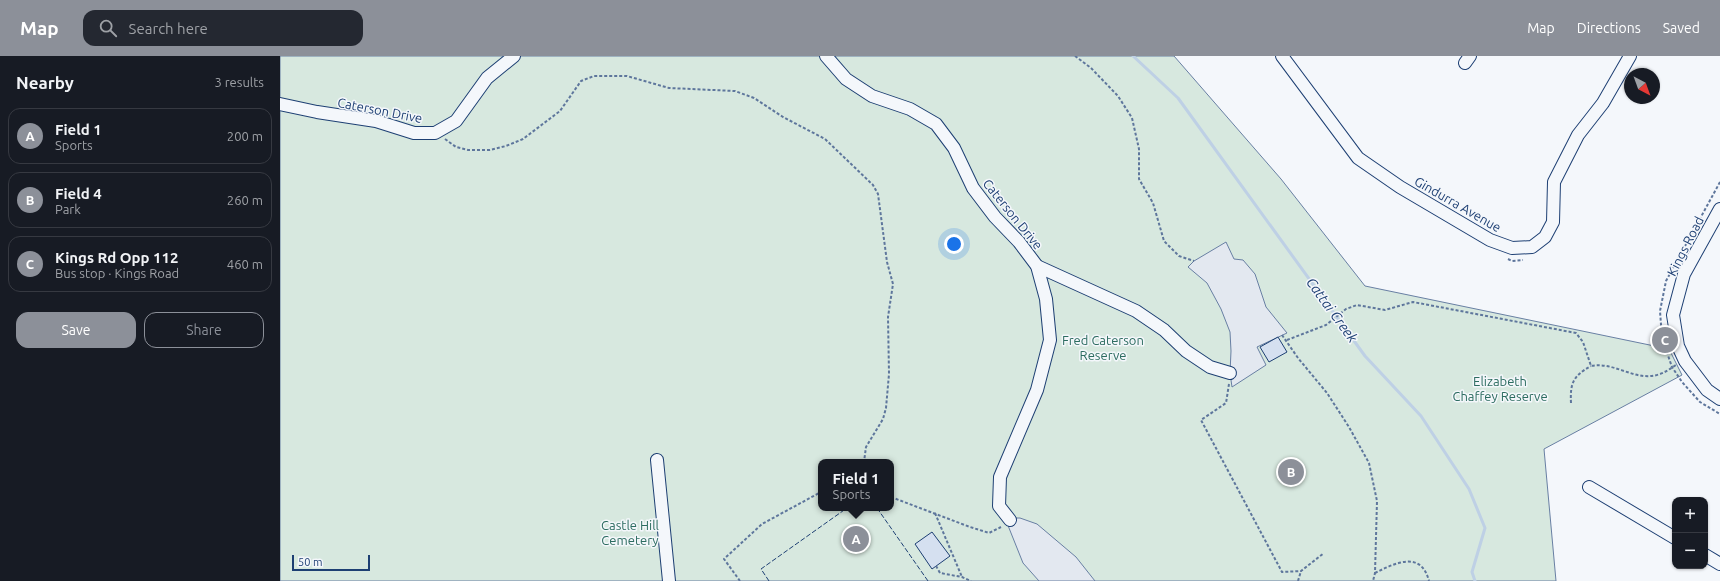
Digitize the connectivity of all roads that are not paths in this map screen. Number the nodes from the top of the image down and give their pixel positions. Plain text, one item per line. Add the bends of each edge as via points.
1 (514, 56) edge
2 (826, 56) edge
3 (1282, 56) edge
4 (1630, 56) edge
5 (280, 104) edge
6 (1720, 209) edge
7 (1036, 266) junction
8 (1230, 373) road end
9 (1720, 399) edge
10 (657, 460) dead end
11 (1589, 487) dead end
12 (1010, 520) road end
13 (1672, 536) edge
14 (1708, 557) edge
15 (1720, 564) edge
16 (669, 581) edge

1 - 5 street, Caterson Drive via 487,78 456,121 436,132 414,133 376,121
2 - 7 street, Caterson Drive via 846,79 872,96 910,109 936,124 954,148 974,188
3 - 4 street, Gindurra Avenue via 1358,158 1400,187 1483,236 1512,248 1532,247 1544,237 1553,222 1554,182 1578,136 1603,103
6 - 9 street, Kings Road via 1684,274 1673,315 1678,346 1685,361 1707,390
7 - 8 street via 1136,311 1210,367
7 - 12 street, Caterson Drive via 1046,299 1050,340 1037,390 1000,477 999,506
10 - 16 street
11 - 13 street
14 - 15 street

